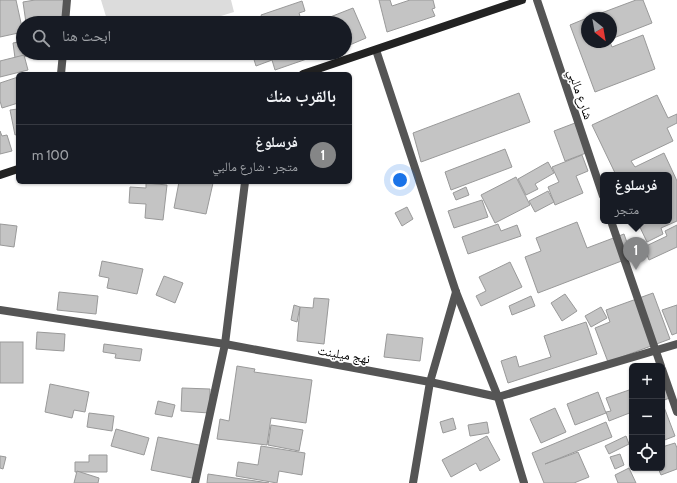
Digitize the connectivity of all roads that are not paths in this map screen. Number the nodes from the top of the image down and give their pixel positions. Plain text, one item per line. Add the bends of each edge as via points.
1 (67, 0) edge
2 (522, 0) edge
3 (536, 0) edge
4 (66, 16) edge
5 (376, 50) junction
6 (352, 58) edge
7 (62, 60) edge
8 (346, 60) edge
9 (61, 72) edge
10 (309, 72) edge
11 (16, 170) edge
12 (0, 175) edge
13 (245, 184) edge
14 (600, 187) edge
15 (612, 224) edge
16 (456, 292) junction
17 (0, 310) edge
18 (225, 344) junction
19 (677, 344) edge
20 (656, 351) junction
21 (660, 363) edge
22 (665, 378) edge
23 (430, 382) junction
24 (498, 397) junction
25 (677, 412) edge
26 (195, 483) edge
27 (413, 483) edge
28 (524, 483) edge

1 - 4 street
2 - 5 main road
3 - 14 street, شارع مالبي
5 - 6 main road
5 - 16 street
7 - 9 street
8 - 10 main road
11 - 12 main road
13 - 18 street
15 - 20 street
16 - 23 street
16 - 24 street
17 - 18 street, نهج ميلينت
18 - 23 street, نهج ميلينت
18 - 26 street
19 - 20 street, نهج ميلينت
20 - 21 street
20 - 24 street, نهج ميلينت
22 - 25 street
23 - 24 street, نهج ميلينت
23 - 27 street
24 - 28 street

